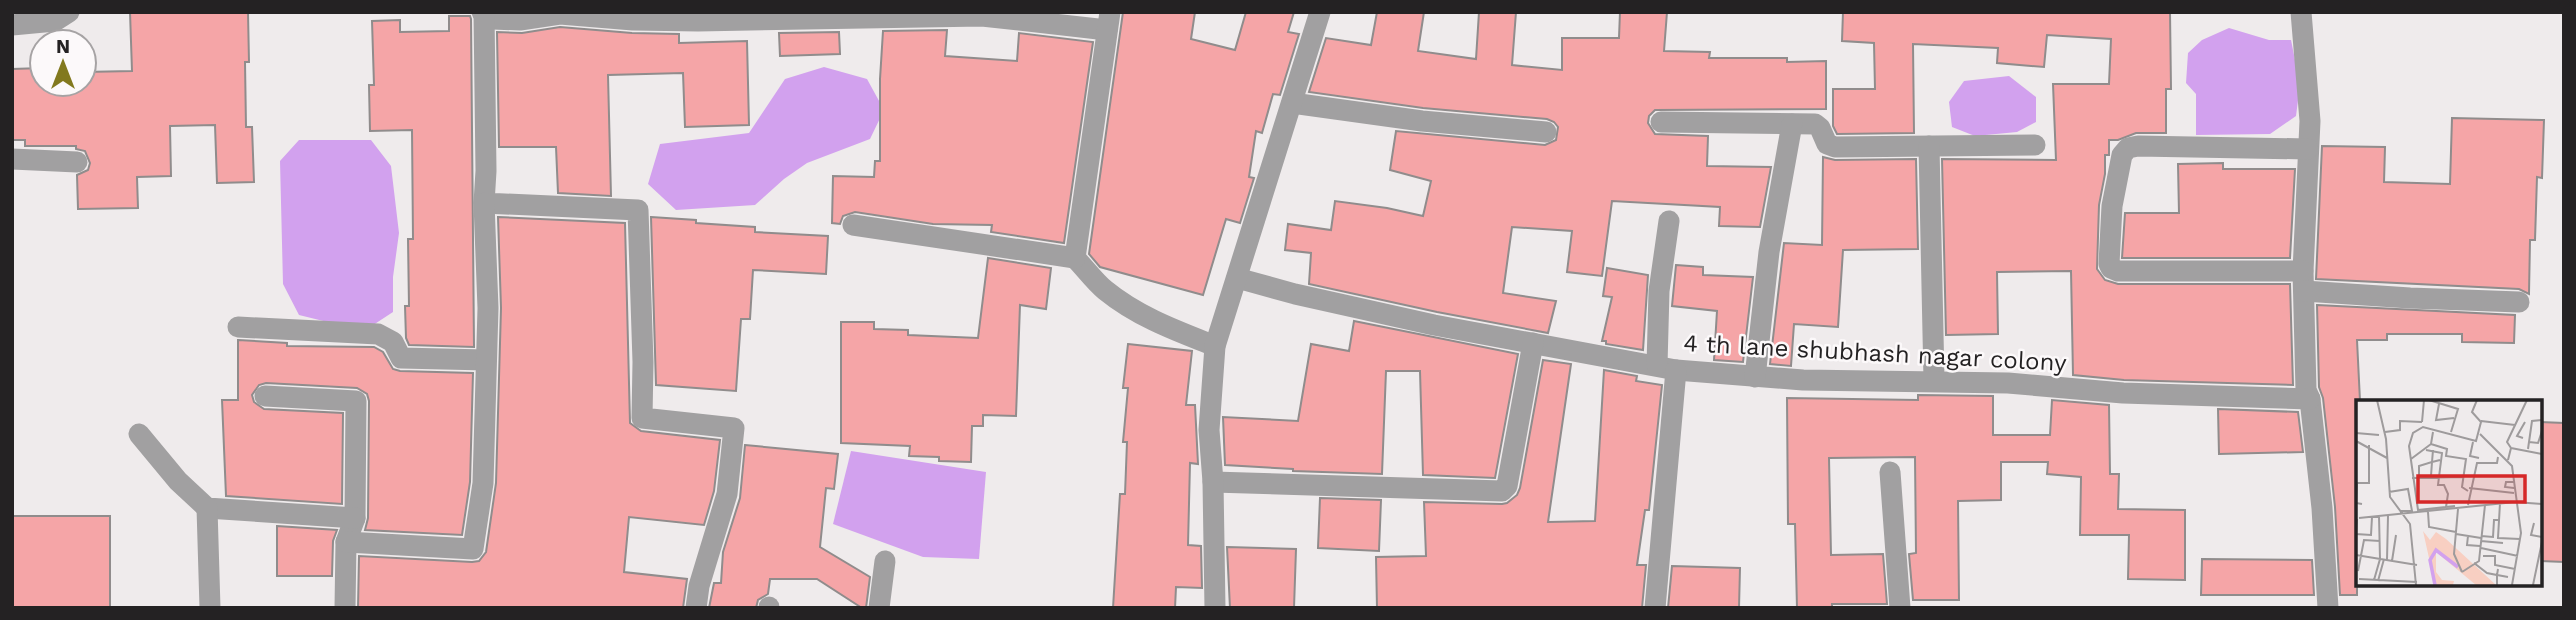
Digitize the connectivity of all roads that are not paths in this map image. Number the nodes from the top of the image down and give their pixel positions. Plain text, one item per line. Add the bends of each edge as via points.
1 (69, 12) edge
2 (484, 12) edge
3 (1320, 12) edge
4 (2301, 12) edge
5 (23, 20) edge
6 (1108, 21) edge
7 (1292, 103) junction
8 (1661, 122) dead end
9 (1793, 124) junction
10 (1546, 132) dead end
11 (2035, 145) dead end
12 (1929, 146) junction
13 (2308, 149) junction
14 (12, 159) edge
15 (78, 162) dead end
16 (484, 203) junction
17 (1668, 221) dead end
18 (853, 225) dead end
19 (1075, 258) junction
20 (1237, 278) junction
21 (2303, 281) junction
22 (2519, 302) dead end
23 (239, 327) dead end
24 (1533, 343) junction
25 (1215, 346) junction
26 (486, 359) junction
27 (1667, 368) junction
28 (1755, 377) junction
29 (1934, 380) junction
30 (265, 396) dead end
31 (2310, 400) junction
32 (139, 434) dead end
33 (1890, 472) dead end
34 (1213, 482) junction
35 (207, 508) junction
36 (355, 518) junction
37 (346, 542) junction
38 (885, 561) dead end
39 (210, 608) edge
40 (345, 608) edge
41 (696, 608) edge
42 (879, 608) edge
43 (1215, 608) edge
44 (1655, 608) edge
45 (1900, 608) edge
46 (2328, 608) edge

1 - 5 street via 55,21
2 - 6 street via 493,19 520,20 560,14 698,21 982,16
2 - 16 street
3 - 7 street
4 - 13 street
6 - 19 street
7 - 10 street
7 - 20 street
8 - 9 street
9 - 12 street via 1815,124 1827,144 1835,147
9 - 28 street via 1769,251
11 - 12 street
12 - 29 street
13 - 21 street
13 - 21 street via 2128,148 2122,155 2112,206 2109,264 2118,271
14 - 15 street
16 - 26 street
16 - 41 street via 638,210 642,418 734,428 727,494
17 - 27 street via 1659,292
18 - 19 street
19 - 25 street via 1103,289 1126,305 1152,321
20 - 24 street, 4 th lane shubhash nagar colony via 1295,295
20 - 25 street
21 - 22 street via 2410,298
21 - 31 street
23 - 26 street via 378,334 393,342 401,358
24 - 27 street, 4 th lane shubhash nagar colony
24 - 34 street via 1507,486 1502,491
25 - 34 street via 1209,430
26 - 37 street via 483,483 473,549
27 - 28 street, 4 th lane shubhash nagar colony
27 - 44 street
28 - 29 street, 4 th lane shubhash nagar colony
29 - 31 street, 4 th lane shubhash nagar colony
30 - 36 street via 356,401
31 - 46 street
32 - 35 street
33 - 45 street
34 - 43 street
35 - 36 street
35 - 39 street
36 - 37 street
37 - 40 street
38 - 42 street

